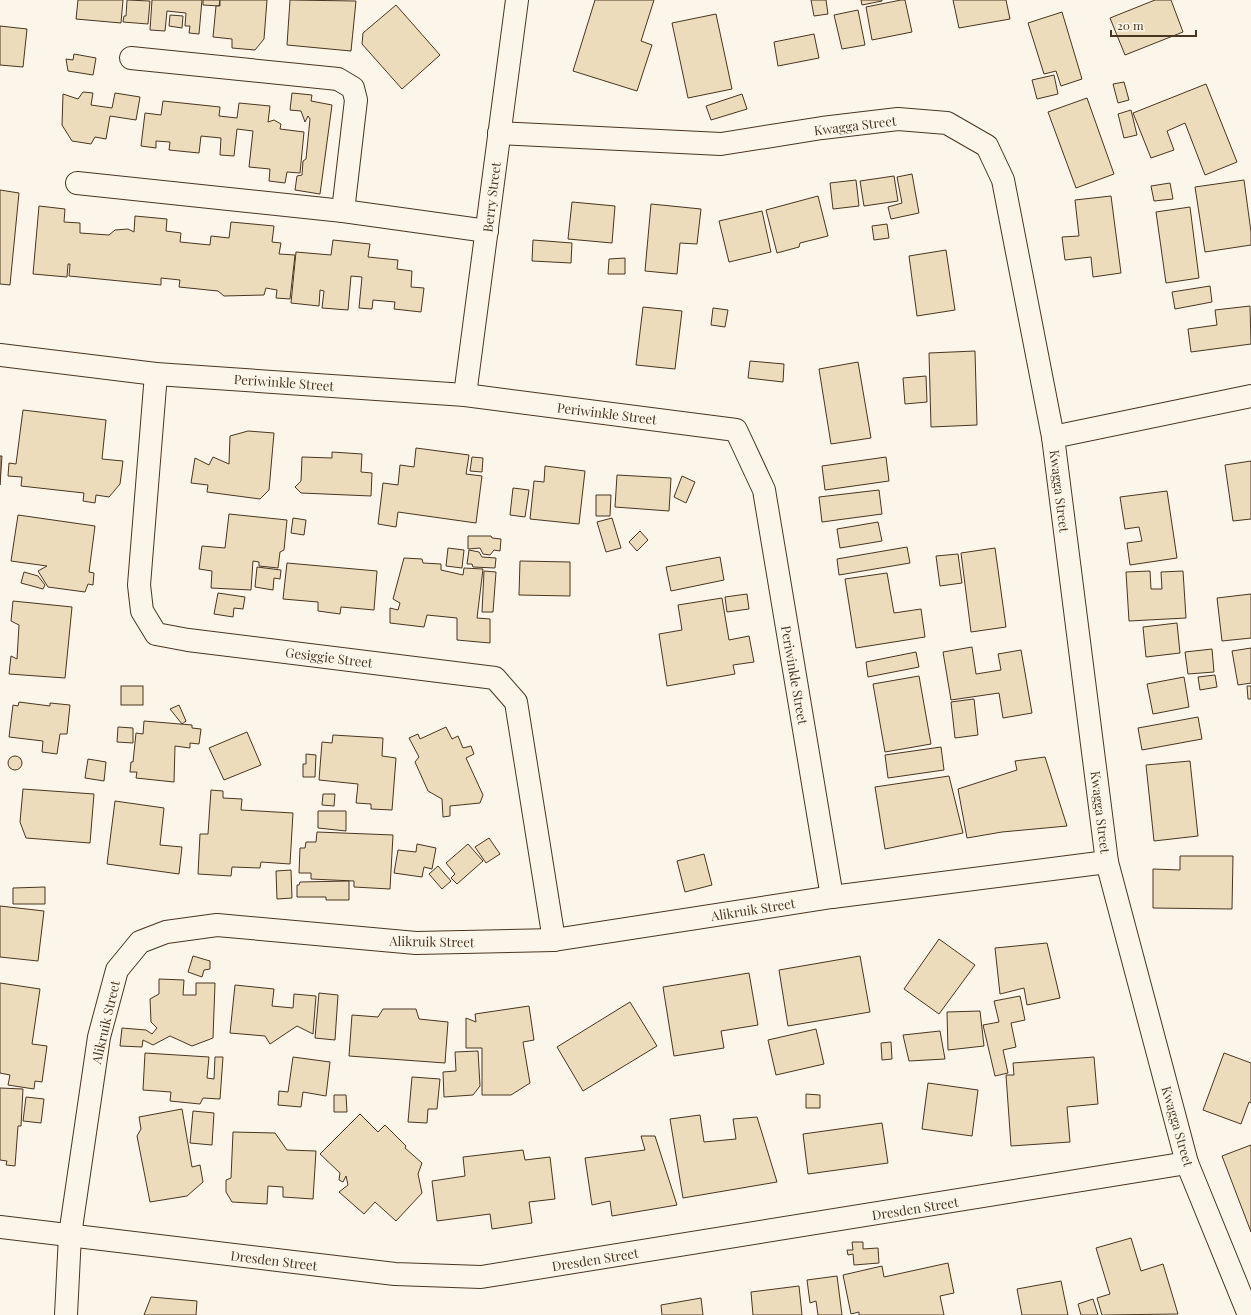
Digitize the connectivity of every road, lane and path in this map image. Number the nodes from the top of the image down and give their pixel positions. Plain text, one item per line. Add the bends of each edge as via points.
1 (517, 0) edge
2 (131, 58) dead end
3 (500, 133) junction
4 (77, 183) dead end
5 (343, 211) junction
6 (487, 231) junction
7 (0, 355) edge
8 (156, 374) junction
9 (465, 395) junction
10 (1251, 396) edge
11 (1053, 437) junction
12 (1107, 862) junction
13 (832, 897) junction
14 (554, 940) junction
15 (1187, 1163) junction
16 (0, 1227) edge
17 (70, 1235) junction
18 (66, 1315) edge
19 (1249, 1315) edge

1 - 3 street, Berry Street
2 - 5 street via 338,79 353,88 356,100
3 - 6 street, Berry Street
3 - 11 street, Kwagga Street via 721,144 898,119 947,123 987,146 1003,180
4 - 5 street
5 - 6 street
6 - 9 street, Berry Street
7 - 8 street, Periwinkle Street
8 - 9 street, Periwinkle Street
8 - 14 street, Gesiggie Street via 139,585 142,612 156,634 495,678 516,702
9 - 13 street, Periwinkle Street via 736,430 764,490
10 - 11 street
11 - 12 street, Kwagga Street
12 - 13 street, Alikruik Street
12 - 15 street, Kwagga Street
13 - 14 street, Alikruik Street
14 - 17 street, Alikruik Street via 416,943 216,925 166,932 140,942 117,970 99,1037
15 - 17 street, Dresden Street via 481,1277 395,1274
15 - 19 street, Kwagga Street
16 - 17 street, Dresden Street
17 - 18 street, Alikruik Street

